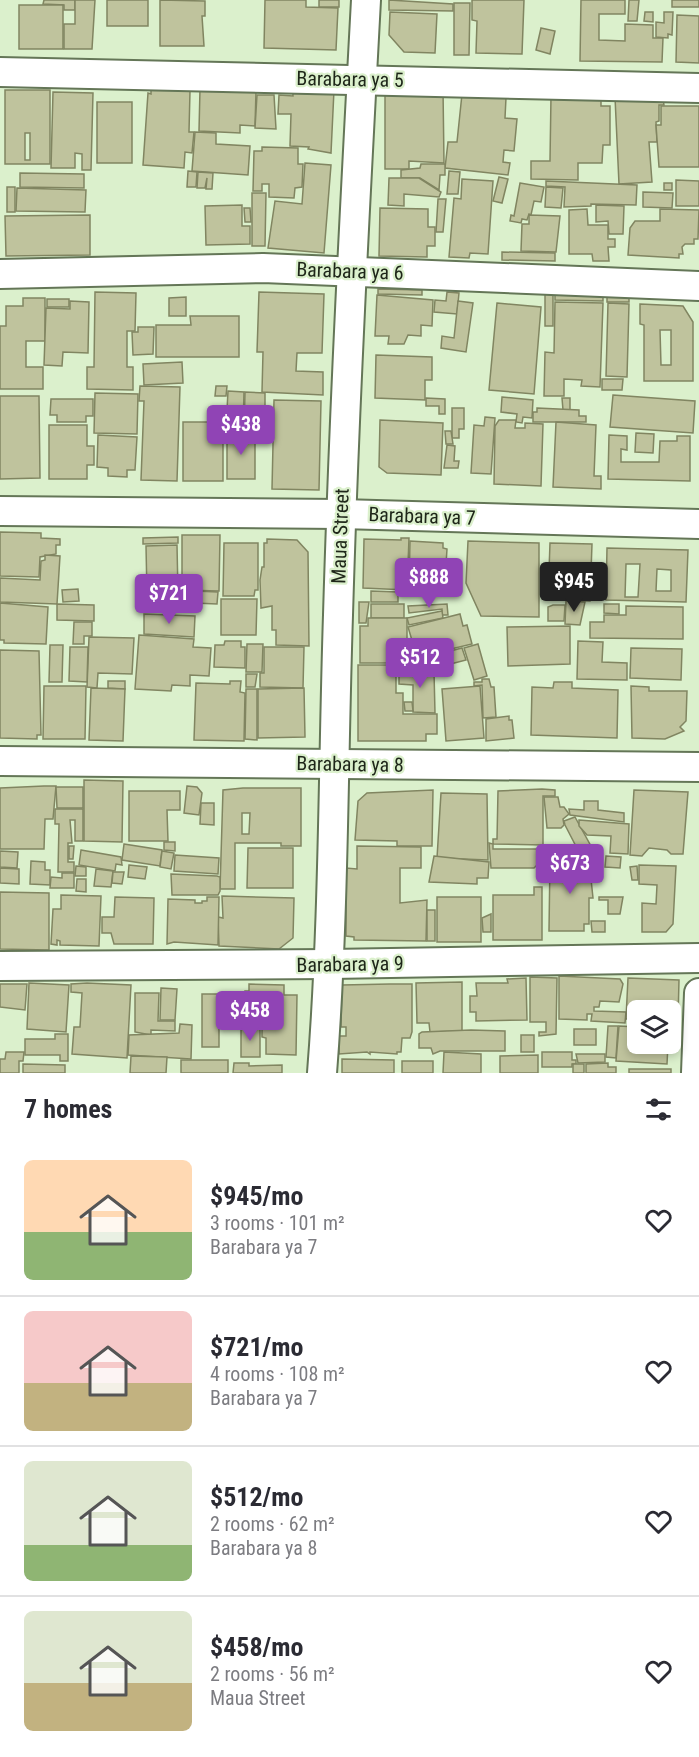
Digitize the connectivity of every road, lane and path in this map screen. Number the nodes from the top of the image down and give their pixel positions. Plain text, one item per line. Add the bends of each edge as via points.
1 (366, 0) edge
2 (0, 72) edge
3 (362, 79) junction
4 (699, 88) edge
5 (350, 270) junction
6 (0, 274) edge
7 (699, 286) edge
8 (0, 511) edge
9 (341, 514) junction
10 (699, 524) edge
11 (0, 761) edge
12 (333, 764) junction
13 (699, 767) edge
14 (699, 958) edge
15 (331, 964) junction
16 (0, 966) edge
17 (699, 993) edge
18 (322, 1073) edge
19 (696, 1073) edge

1 - 3 street, Maua Street
2 - 3 street, Barabara ya 5
3 - 4 street, Barabara ya 5
3 - 5 street, Maua Street
5 - 6 street, Barabara ya 6
5 - 7 street, Barabara ya 6
5 - 9 street, Maua Street
8 - 9 street, Barabara ya 7
9 - 10 street, Barabara ya 7
9 - 12 street, Maua Street
11 - 12 street, Barabara ya 8
12 - 13 street, Barabara ya 8
12 - 15 street, Maua Street
14 - 15 street, Barabara ya 9
15 - 16 street, Barabara ya 9
15 - 18 street, Maua Street
17 - 19 street

